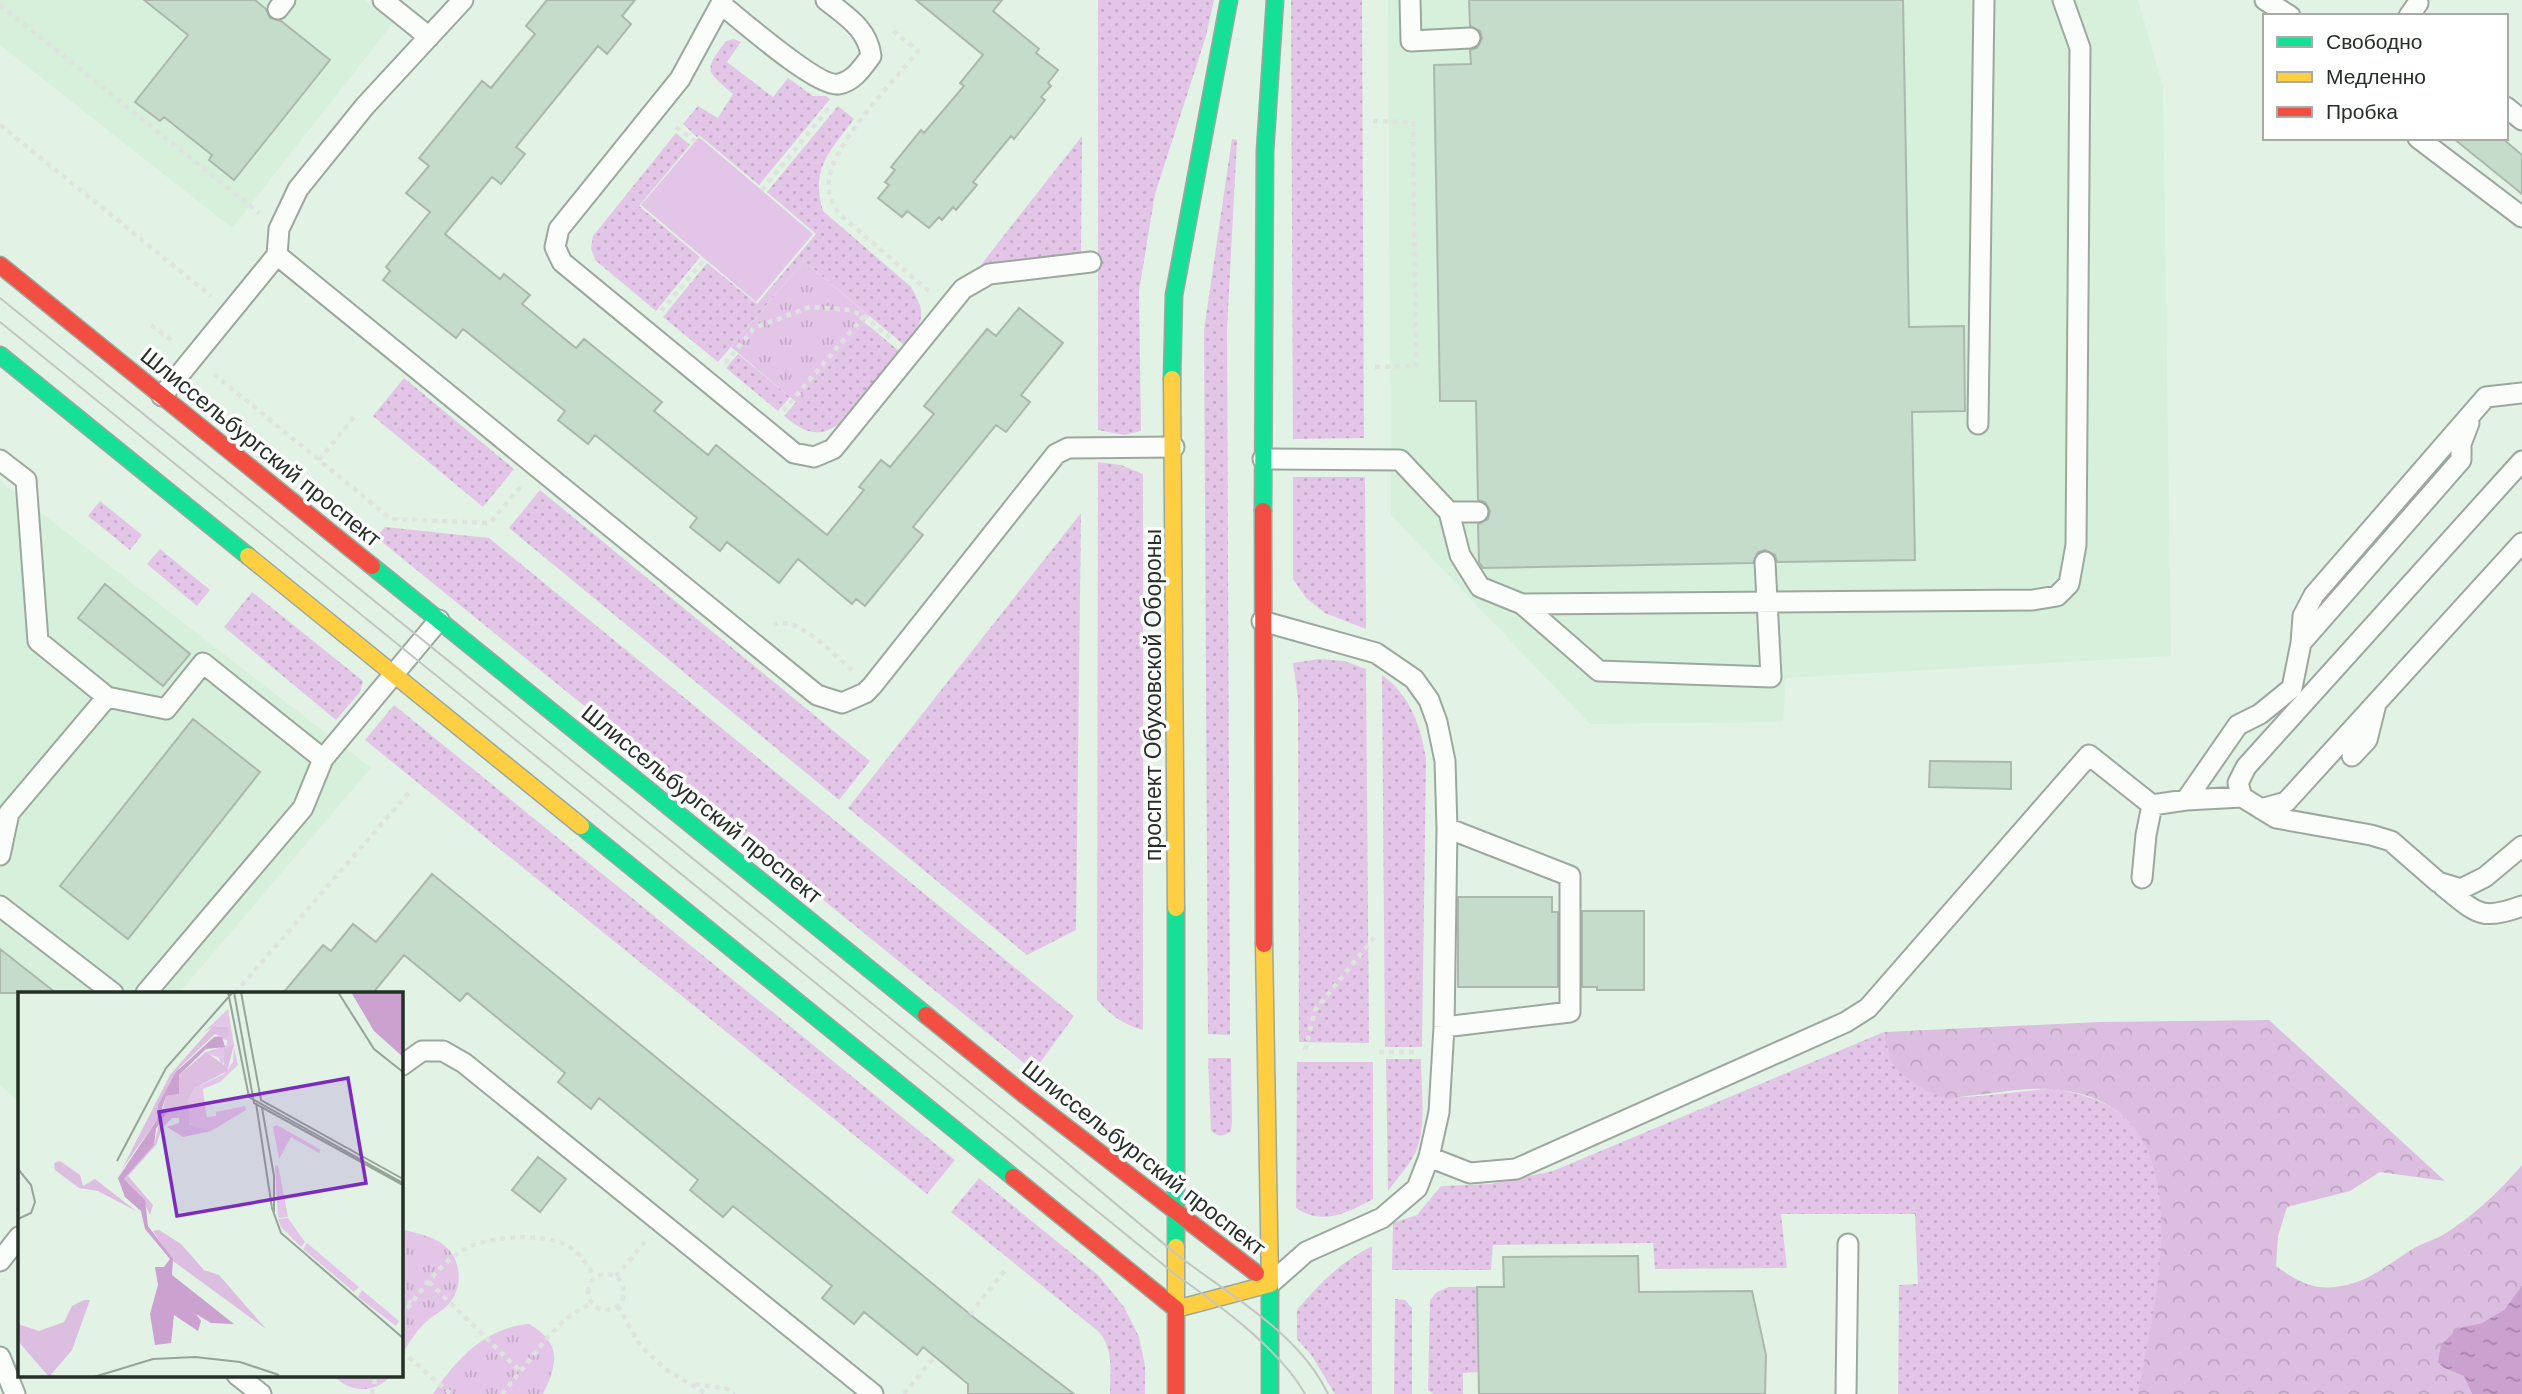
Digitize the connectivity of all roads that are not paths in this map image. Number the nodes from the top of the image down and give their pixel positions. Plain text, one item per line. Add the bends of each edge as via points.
1 (383, 0) edge
2 (463, 0) edge
3 (826, 0) edge
4 (1229, 0) edge
5 (1275, 0) edge
6 (1410, 0) edge
7 (1984, 0) edge
8 (2063, 0) edge
9 (2265, 0) edge
10 (723, 2) edge
11 (2287, 14) edge
12 (429, 37) junction
13 (1470, 38) dead end
14 (2508, 109) edge
15 (2522, 120) edge
16 (2421, 140) edge
17 (2522, 217) edge
18 (277, 255) junction
19 (1091, 262) dead end
20 (0, 265) edge
21 (0, 355) edge
22 (2522, 393) edge
23 (162, 396) junction
24 (1978, 424) dead end
25 (1174, 447) junction
26 (1263, 459) junction
27 (0, 460) edge
28 (2522, 461) edge
29 (1450, 512) junction
30 (1478, 512) dead end
31 (2522, 543) edge
32 (1765, 562) dead end
33 (1767, 601) junction
34 (1522, 604) junction
35 (439, 620) junction
36 (1262, 621) junction
37 (394, 674) junction
38 (107, 697) junction
39 (2376, 702) junction
40 (2352, 756) dead end
41 (323, 759) junction
42 (2242, 797) junction
43 (2186, 800) junction
44 (2152, 805) junction
45 (2262, 809) junction
46 (1447, 828) junction
47 (2522, 846) edge
48 (0, 856) edge
49 (2143, 878) dead end
50 (2438, 882) junction
51 (0, 906) edge
52 (2522, 906) edge
53 (112, 992) edge
54 (147, 992) edge
55 (1444, 1027) junction
56 (402, 1065) edge
57 (1429, 1157) junction
58 (1177, 1214) junction
59 (18, 1238) edge
60 (1848, 1244) dead end
61 (0, 1261) edge
62 (1269, 1284) junction
63 (1177, 1309) junction
64 (0, 1357) edge
65 (238, 1376) edge
66 (15, 1394) edge
67 (261, 1394) edge
68 (873, 1394) edge
69 (1176, 1394) edge
70 (1270, 1394) edge
71 (1846, 1394) edge

1 - 12 lane
2 - 12 lane
3 - 10 lane via 859,27 870,42 872,56 854,78 837,85 816,79
4 - 25 main road, проспект Обуховской Обороны via 1174,295
5 - 26 main road via 1265,152
6 - 13 lane via 1411,41
7 - 24 lane
8 - 33 lane via 2080,48 2076,545 2068,584 2057,596 2034,600
9 - 11 lane
10 - 19 lane via 680,79 559,229 555,247 562,262 793,453 814,457 833,449 962,289 989,274
12 - 18 lane via 298,189 279,229
14 - 15 lane
16 - 17 lane
18 - 23 lane
18 - 25 lane via 817,695 842,703 872,686 1056,454 1068,448
20 - 23 main road, Шлиссельбургский проспект
21 - 37 main road
22 - 43 lane via 2486,397 2314,596 2303,616 2292,688 2238,725
23 - 35 main road, Шлиссельбургский проспект
25 - 58 main road, проспект Обуховской Обороны
26 - 29 lane via 1400,460
26 - 36 main road
27 - 38 lane via 26,481 38,641
28 - 42 lane via 2337,660 2246,767 2238,783
29 - 30 lane
29 - 34 lane via 1460,555 1480,587
31 - 39 lane
32 - 33 lane
33 - 34 lane
33 - 34 lane via 1771,677 1599,671
35 - 37 lane
35 - 58 main road, Шлиссельбургский проспект
36 - 46 lane via 1376,653 1414,679 1437,722 1445,761
36 - 62 main road
37 - 41 lane
37 - 63 main road
38 - 41 lane via 166,709 203,663
38 - 48 lane via 9,813
39 - 40 lane via 2367,740
39 - 45 lane via 2286,802
41 - 54 lane via 303,808
42 - 43 lane
42 - 45 lane
43 - 44 lane
44 - 49 lane
44 - 57 lane via 2089,755 1868,1008 1516,1169 1470,1173
45 - 50 lane via 2276,818 2391,841
46 - 55 lane
46 - 55 lane via 1570,876 1570,1012
47 - 50 lane via 2485,877 2461,889
50 - 52 lane via 2477,913 2502,914
51 - 53 lane
55 - 57 lane via 1439,1112
56 - 68 lane via 422,1051 443,1051 464,1063
57 - 62 lane via 1416,1188 1382,1218 1306,1252
58 - 62 main road, Шлиссельбургский проспект
58 - 63 main road, проспект Обуховской Обороны
59 - 61 lane
60 - 71 lane
62 - 63 main road, Шлиссельбургский проспект
62 - 70 main road
63 - 69 main road, проспект Обуховской Обороны
64 - 66 lane
65 - 67 lane

